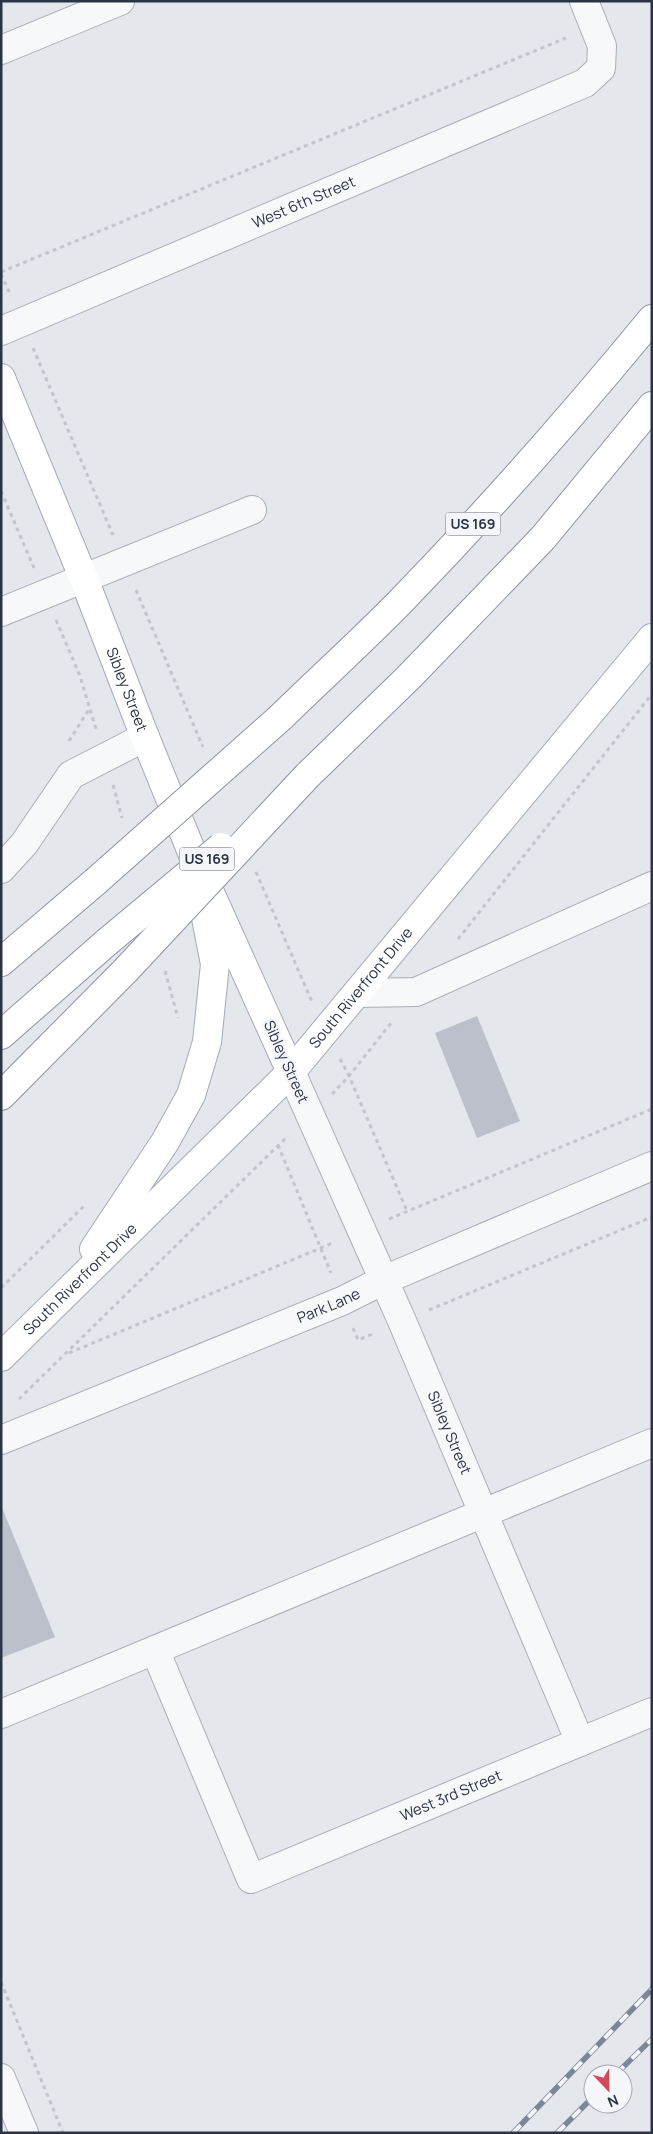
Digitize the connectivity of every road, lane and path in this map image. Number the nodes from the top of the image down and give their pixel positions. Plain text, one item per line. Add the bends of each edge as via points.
1 (120, 1) edge
2 (584, 1) edge
3 (594, 26) junction
4 (1, 50) edge
5 (1, 273) edge
6 (652, 319) edge
7 (12, 327) edge
8 (1, 378) edge
9 (652, 406) edge
10 (252, 510) dead end
11 (124, 562) junction
12 (84, 579) junction
13 (1, 612) edge
14 (652, 638) edge
15 (145, 737) junction
16 (205, 752) dead end
17 (307, 776) junction
18 (193, 855) junction
19 (1, 869) edge
20 (255, 870) dead end
21 (652, 886) edge
22 (65, 908) junction
23 (1, 947) edge
24 (1, 962) edge
25 (357, 993) junction
26 (324, 1032) junction
27 (1, 1035) edge
28 (291, 1072) junction
29 (1, 1096) edge
30 (652, 1109) edge
31 (652, 1166) edge
32 (86, 1204) dead end
33 (407, 1211) junction
34 (362, 1230) junction
35 (384, 1280) junction
36 (1, 1288) edge
37 (64, 1295) junction
38 (66, 1354) dead end
39 (1, 1357) edge
40 (1, 1440) edge
41 (652, 1444) edge
42 (484, 1513) junction
43 (155, 1650) junction
44 (652, 1712) edge
45 (1, 1714) edge
46 (580, 1742) junction
47 (1, 1982) edge
48 (1, 2078) edge
49 (24, 2133) edge
50 (63, 2133) edge

1 - 4 street
2 - 3 street
3 - 5 path
3 - 7 street, West 6th Street via 602,46 602,68 585,83
5 - 7 path
6 - 22 main road, US 169, bridge via 609,372 403,599 281,717
7 - 11 path
8 - 12 main road, Sibley Street
9 - 17 main road, US 169 via 543,538 410,677
10 - 11 street
11 - 12 street
11 - 16 path
12 - 13 street
12 - 15 main road, Sibley Street
14 - 25 main road, South Riverfront Drive
15 - 18 main road, Sibley Street
15 - 19 street via 71,775 24,844
17 - 27 main road, US 169, bridge via 106,942
17 - 29 main road, bridge via 125,971
18 - 28 main road, Sibley Street
18 - 37 main road via 215,964 207,1042 191,1095
20 - 26 path
21 - 25 street via 416,992
22 - 23 main road
22 - 24 main road, US 169
25 - 26 main road, South Riverfront Drive
26 - 28 main road, South Riverfront Drive
26 - 33 path via 349,1076
28 - 34 street, Sibley Street
28 - 37 main road, South Riverfront Drive
30 - 33 path
31 - 35 street, Park Lane
32 - 36 path
33 - 34 path
34 - 35 street, Sibley Street
34 - 38 path
35 - 40 street, Park Lane via 342,1301
35 - 42 street, Sibley Street
37 - 39 main road, South Riverfront Drive
41 - 42 street
42 - 43 street
42 - 46 street, Sibley Street
43 - 45 street
43 - 46 street, West 3rd Street via 251,1879
44 - 46 street, West 3rd Street
47 - 50 path
48 - 49 street

